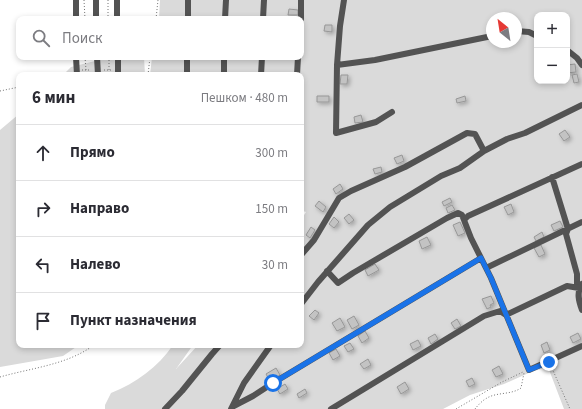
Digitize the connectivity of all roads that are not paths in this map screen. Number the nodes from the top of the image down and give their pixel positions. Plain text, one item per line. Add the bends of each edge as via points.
1 (76, 0) edge
2 (96, 0) edge
3 (116, 0) edge
4 (188, 0) edge
5 (226, 0) edge
6 (264, 0) edge
7 (301, 0) edge
8 (344, 0) edge
9 (76, 16) edge
10 (96, 16) edge
11 (117, 16) edge
12 (188, 16) edge
13 (225, 16) edge
14 (263, 16) edge
15 (301, 16) edge
16 (522, 31) edge
17 (534, 34) edge
18 (486, 37) edge
19 (570, 52) edge
20 (76, 60) edge
21 (97, 60) edge
22 (118, 60) edge
23 (187, 60) edge
24 (224, 60) edge
25 (262, 60) edge
26 (298, 60) edge
27 (337, 65) junction
28 (582, 65) edge
29 (77, 72) edge
30 (97, 72) edge
31 (118, 72) edge
32 (187, 72) edge
33 (224, 72) edge
34 (261, 72) edge
35 (297, 72) edge
36 (582, 105) edge
37 (392, 112) dead end
38 (484, 151) junction
39 (582, 164) edge
40 (552, 178) junction
41 (464, 220) junction
42 (582, 222) edge
43 (568, 229) junction
44 (304, 252) edge
45 (481, 258) junction
46 (486, 268) junction
47 (327, 271) junction
48 (579, 286) edge
49 (304, 300) edge
50 (582, 310) edge
51 (506, 315) junction
52 (582, 346) edge
53 (217, 348) edge
54 (269, 348) edge
55 (231, 408) edge
56 (164, 409) edge
57 (331, 409) edge

1 - 9 street
2 - 10 street
3 - 11 street
4 - 12 street
5 - 13 street
6 - 14 street
7 - 15 street
8 - 27 street
16 - 17 street
18 - 27 street via 375,60
19 - 28 street
20 - 29 street
21 - 30 street
22 - 31 street
23 - 32 street
24 - 33 street
25 - 34 street
26 - 35 street
27 - 37 street via 336,133 376,122
36 - 38 street
38 - 44 street via 476,134 467,133 405,168 339,198 314,240
38 - 47 street via 460,168 441,176 390,207 368,225
39 - 40 street
40 - 41 street
40 - 43 street
41 - 45 street
41 - 47 street via 458,213 447,218 338,283
42 - 43 street
43 - 46 street
43 - 48 street via 566,234
45 - 46 street
45 - 55 street
46 - 51 street
47 - 49 street
48 - 50 street via 578,296
48 - 51 street via 567,286
51 - 52 street via 529,370
51 - 57 street via 500,311 484,316
53 - 56 street
54 - 55 street via 244,383

